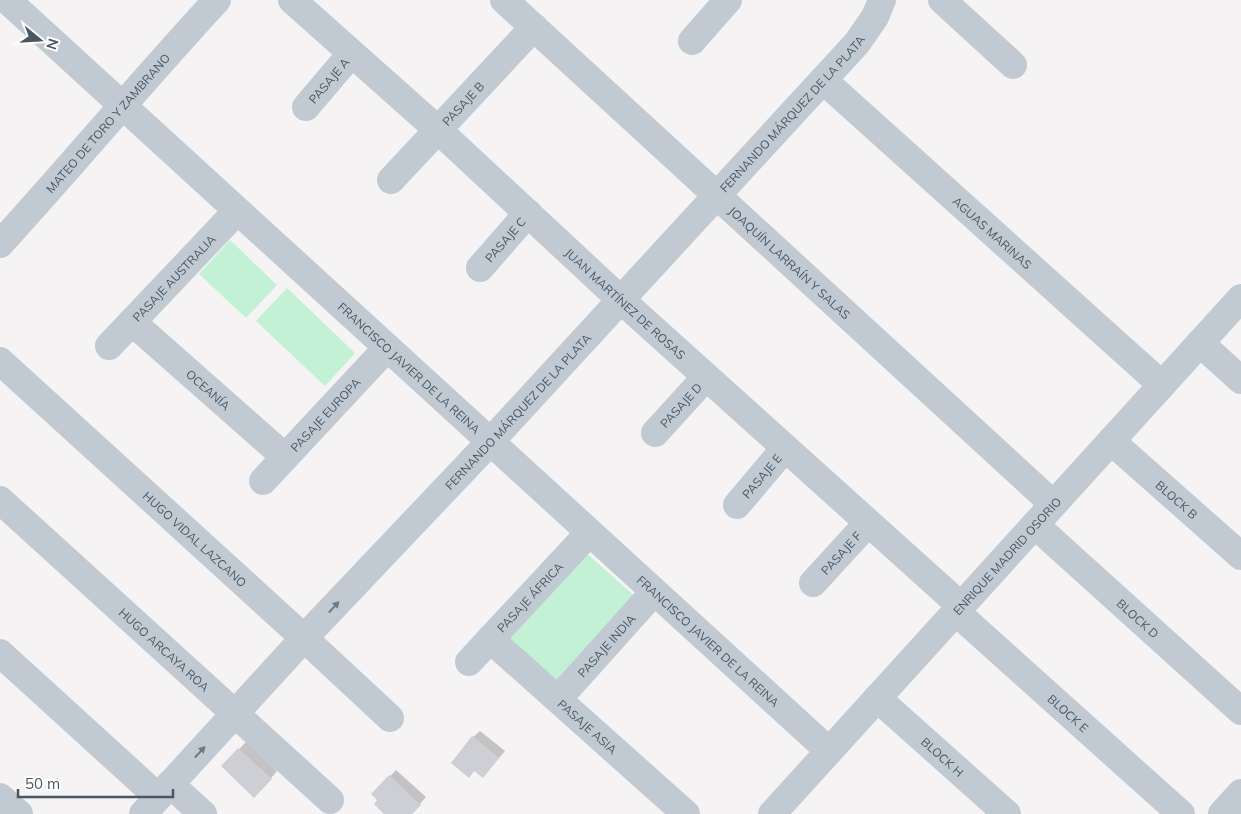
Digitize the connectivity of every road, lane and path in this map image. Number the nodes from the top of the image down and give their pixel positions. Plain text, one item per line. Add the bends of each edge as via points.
1 (217, 0) edge
2 (292, 0) edge
3 (504, 0) edge
4 (728, 0) edge
5 (882, 0) edge
6 (942, 0) edge
7 (7, 3) edge
8 (534, 27) junction
9 (692, 41) dead end
10 (351, 54) junction
11 (1013, 65) dead end
12 (823, 80) junction
13 (121, 106) junction
14 (306, 107) dead end
15 (437, 129) junction
16 (391, 180) dead end
17 (717, 195) junction
18 (237, 211) junction
19 (528, 212) junction
20 (0, 244) edge
21 (480, 268) dead end
22 (1241, 298) edge
23 (621, 300) junction
24 (132, 322) junction
25 (1200, 343) junction
26 (109, 346) dead end
27 (388, 348) junction
28 (0, 361) edge
29 (706, 377) junction
30 (1241, 380) edge
31 (1162, 385) junction
32 (655, 433) dead end
33 (1111, 441) junction
34 (490, 442) junction
35 (785, 448) junction
36 (286, 457) junction
37 (263, 481) dead end
38 (0, 500) edge
39 (1053, 504) junction
40 (737, 505) dead end
41 (868, 522) junction
42 (1035, 525) junction
43 (589, 533) junction
44 (1241, 556) edge
45 (813, 583) dead end
46 (654, 592) junction
47 (958, 609) junction
48 (304, 638) junction
49 (490, 639) junction
50 (0, 653) edge
51 (469, 662) dead end
52 (877, 698) junction
53 (558, 699) junction
54 (1241, 711) edge
55 (236, 713) junction
56 (390, 718) dead end
57 (829, 751) junction
58 (1241, 793) edge
59 (0, 797) edge
60 (157, 799) edge
61 (330, 800) dead end
62 (18, 814) edge
63 (203, 814) edge
64 (686, 814) edge
65 (772, 814) edge
66 (1007, 814) edge
67 (1181, 814) edge
68 (1222, 814) edge

1 - 13 street, MATEO DE TORO Y ZAMBRANO
2 - 10 street, JUAN MARTÍNEZ DE ROSAS
3 - 8 street, JOAQUÍN LARRAÍN Y SALAS
4 - 9 street
5 - 12 street, FERNANDO MÁRQUEZ DE LA PLATA via 862,36
6 - 11 street
7 - 13 street, FRANCISCO JAVIER DE LA REINA
8 - 15 street, PASAJE B
8 - 17 street, JOAQUÍN LARRAÍN Y SALAS
10 - 14 street, PASAJE A
10 - 15 street, JUAN MARTÍNEZ DE ROSAS
12 - 17 street, FERNANDO MÁRQUEZ DE LA PLATA
12 - 31 street, AGUAS MARINAS
13 - 18 street, FRANCISCO JAVIER DE LA REINA
13 - 20 street, MATEO DE TORO Y ZAMBRANO via 65,174
15 - 16 street, PASAJE B
15 - 19 street, JUAN MARTÍNEZ DE ROSAS
17 - 23 street, FERNANDO MÁRQUEZ DE LA PLATA
17 - 39 street, JOAQUÍN LARRAÍN Y SALAS
18 - 24 street, PASAJE AUSTRALIA
18 - 27 street, FRANCISCO JAVIER DE LA REINA
19 - 21 street, PASAJE C
19 - 23 street, JUAN MARTÍNEZ DE ROSAS
22 - 25 street, ENRIQUE MADRID OSORIO
23 - 29 street, JUAN MARTÍNEZ DE ROSAS
23 - 34 street, FERNANDO MÁRQUEZ DE LA PLATA
24 - 26 street, PASAJE AUSTRALIA
24 - 36 street, OCEANÍA
25 - 30 street
25 - 31 street, ENRIQUE MADRID OSORIO
27 - 34 street, FRANCISCO JAVIER DE LA REINA
27 - 36 street, PASAJE EUROPA
28 - 48 street, HUGO VIDAL LAZCANO
29 - 32 street, PASAJE D
29 - 35 street, JUAN MARTÍNEZ DE ROSAS
31 - 33 street, ENRIQUE MADRID OSORIO
33 - 39 street, ENRIQUE MADRID OSORIO
33 - 44 street, BLOCK B
34 - 43 street, FRANCISCO JAVIER DE LA REINA
48 -> 34 street, FERNANDO MÁRQUEZ DE LA PLATA
35 - 40 street, PASAJE E
35 - 41 street, JUAN MARTÍNEZ DE ROSAS
36 - 37 street, PASAJE EUROPA
38 - 55 street, HUGO ARCAYA ROA
39 - 42 street, ENRIQUE MADRID OSORIO
41 - 45 street, PASAJE F
41 - 47 street, JUAN MARTÍNEZ DE ROSAS
42 - 47 street, ENRIQUE MADRID OSORIO
42 - 54 street, BLOCK D
43 - 46 street, FRANCISCO JAVIER DE LA REINA
43 - 49 street, PASAJE ÁFRICA
46 - 53 street, PASAJE INDIA
46 - 57 street, FRANCISCO JAVIER DE LA REINA
47 - 52 street, ENRIQUE MADRID OSORIO
47 - 67 street, BLOCK E
48 - 55 street, FERNANDO MÁRQUEZ DE LA PLATA
48 - 56 street, HUGO VIDAL LAZCANO
49 - 51 street, PASAJE ÁFRICA
49 - 53 street, PASAJE ASIA
50 - 60 street
52 - 57 street, ENRIQUE MADRID OSORIO
52 - 66 street, BLOCK H
53 - 64 street, PASAJE ASIA
60 -> 55 street, FERNANDO MÁRQUEZ DE LA PLATA
55 - 61 street, HUGO ARCAYA ROA
57 - 65 street, ENRIQUE MADRID OSORIO
58 - 68 street
59 - 62 street
60 - 63 street

